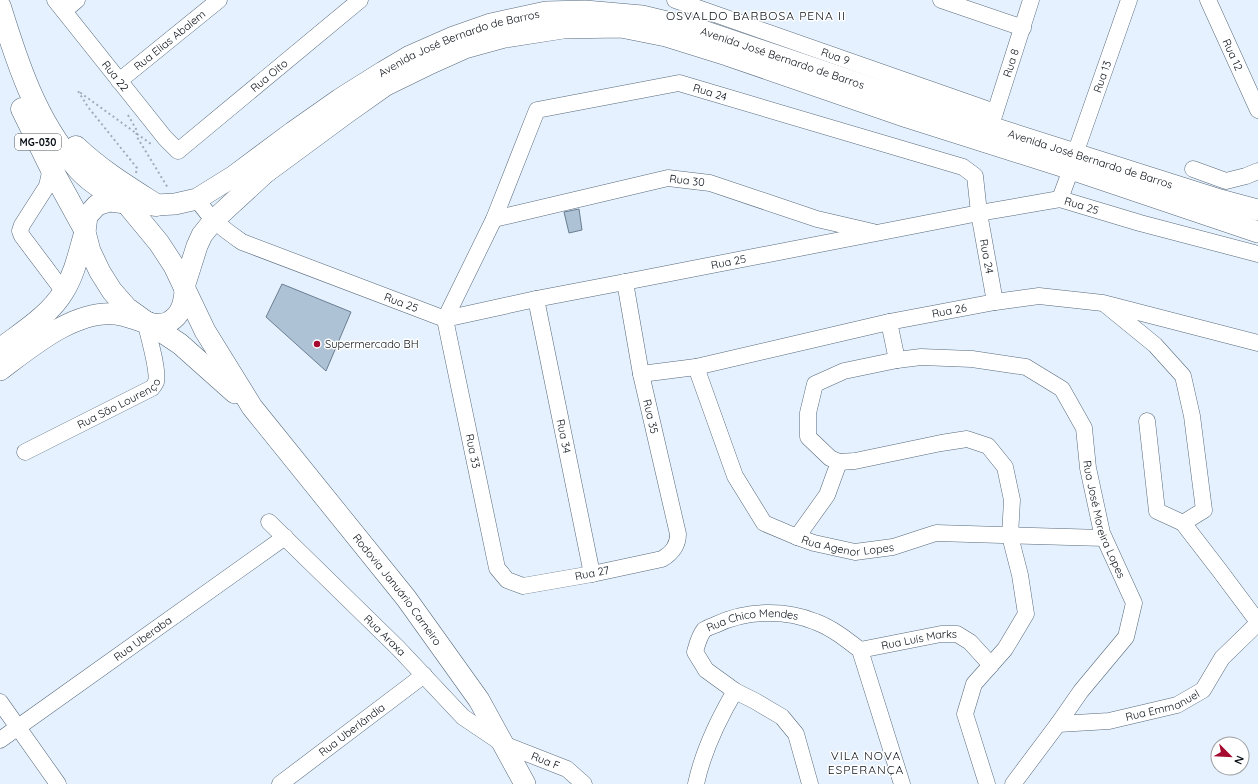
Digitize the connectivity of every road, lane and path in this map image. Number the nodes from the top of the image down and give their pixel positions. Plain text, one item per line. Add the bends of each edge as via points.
1 (77, 0) edge
2 (220, 0) edge
3 (360, 0) edge
4 (675, 0) edge
5 (941, 0) edge
6 (1031, 0) edge
7 (1130, 0) edge
8 (1208, 0) edge
9 (0, 6) edge
10 (59, 6) edge
11 (3, 25) edge
12 (1023, 28) junction
13 (0, 52) edge
14 (119, 81) junction
15 (1258, 110) edge
16 (128, 115) dead end
17 (42, 116) junction
18 (993, 119) junction
19 (137, 133) junction
20 (154, 146) dead end
21 (178, 151) joint
22 (1073, 161) junction
23 (51, 168) junction
24 (1193, 169) dead end
25 (1258, 171) edge
26 (134, 172) dead end
27 (197, 199) junction
28 (1060, 199) junction
29 (125, 203) junction
30 (165, 205) junction
31 (1258, 210) edge
32 (979, 213) junction
33 (494, 218) junction
34 (214, 220) junction
35 (84, 230) junction
36 (1258, 232) edge
37 (878, 233) junction
38 (1258, 254) edge
39 (625, 282) junction
40 (185, 289) junction
41 (64, 292) junction
42 (536, 299) junction
43 (995, 302) junction
44 (1103, 303) junction
45 (445, 319) junction
46 (146, 322) junction
47 (889, 322) junction
48 (1258, 343) edge
49 (0, 349) edge
50 (897, 360) junction
51 (696, 367) junction
52 (0, 370) edge
53 (641, 374) junction
54 (252, 408) junction
55 (1147, 421) dead end
56 (26, 452) dead end
57 (839, 462) junction
58 (269, 522) dead end
59 (1183, 524) junction
60 (1010, 536) junction
61 (285, 537) junction
62 (797, 537) junction
63 (1104, 538) junction
64 (675, 549) joint
65 (592, 574) junction
66 (507, 580) joint
67 (1258, 622) edge
68 (860, 650) junction
69 (991, 665) junction
70 (424, 675) junction
71 (735, 691) junction
72 (0, 702) edge
73 (1058, 724) junction
74 (18, 727) junction
75 (0, 740) edge
76 (503, 744) junction
77 (58, 784) edge
78 (280, 784) edge
79 (525, 784) edge
80 (584, 784) edge
81 (696, 784) edge
82 (810, 784) edge
83 (902, 784) edge
84 (987, 784) edge
85 (1013, 784) edge

1 - 10 street
2 - 14 street, Rua Elias Abalem
3 - 21 street, Rua Oito
4 - 18 street, Rua 9
5 - 12 street
6 - 12 street, Rua 8
7 - 22 street, Rua 13
8 - 15 street, Rua 12
9 - 11 highway, Rodovia Januário Carneiro / MG-030
10 - 14 street, Rua 22
11 - 17 highway, Rodovia Januário Carneiro / MG-030 via 27,87
12 - 18 street, Rua 8
13 - 23 highway, Rodovia Januário Carneiro / MG-030 via 12,87
14 - 21 street, Rua 22
16 - 19 path
17 - 29 highway, Rodovia Januário Carneiro / MG-030 via 57,143 75,166 98,186
17 - 30 highway via 88,159 123,184
18 - 22 main road, Avenida José Bernardo de Barros
18 - 27 main road, Avenida José Bernardo de Barros via 700,30 642,16 585,11 546,12 491,24 410,56 340,99 234,176
19 - 20 path
19 - 26 path via 78,91 137,168 138,171
19 - 30 path via 170,192
22 - 28 street, Rua 13
22 - 31 main road, Avenida José Bernardo de Barros
22 - 34 main road, Avenida José Bernardo de Barros via 907,117 666,36 621,27 563,28 505,37 465,48 386,85 265,174
22 - 36 main road, Avenida José Bernardo de Barros
23 - 35 highway, Rodovia Januário Carneiro / MG-030
23 - 41 street via 47,186 20,231
24 - 25 street via 1226,181
27 - 30 main road, Avenida José Bernardo de Barros
27 - 34 street, Rua 25 via 204,211
28 - 32 street, Rua 25
28 - 38 street, Rua 25
29 - 30 main road, Avenida José Bernardo de Barros
29 - 35 main road via 110,201 97,205 88,216
29 - 40 main road, Rodovia Januário Carneiro / MG-030 via 159,243
32 - 33 street, Rua 24 via 975,176 963,167 679,83 537,110
32 - 37 street, Rua 25
32 - 43 street, Rua 24
33 - 37 street, Rua 30 via 668,178 710,183 817,220
33 - 45 street, Rua 24
34 - 40 main road, Avenida José Bernardo de Barros via 197,246
34 - 45 street, Rua 25 via 242,242
35 - 41 main road via 78,257
35 - 46 main road, Rodovia Januário Carneiro / MG-030 via 90,251 112,290 127,308
37 - 39 street, Rua 25
39 - 42 street, Rua 25
39 - 53 street, Rua 35
40 - 46 main road via 184,303 178,314 168,322
40 - 54 main road, Rodovia Januário Carneiro / MG-030 via 205,331
41 - 49 main road via 40,318
42 - 45 street, Rua 25
42 - 65 street, Rua 34
43 - 44 street, Rua 26 via 1039,296
43 - 47 street, Rua 26
44 - 48 street, Rua 26
44 - 59 street via 1155,345 1183,376 1192,416 1204,510
45 - 66 street, Rua 33 via 497,568
46 - 52 main road via 116,314 97,315 75,322 40,340
46 - 54 main road, Rodovia Januário Carneiro / MG-030 via 180,344
46 - 56 street, Rua São Lourenço via 156,376 152,388
47 - 50 street
47 - 51 street, Rua 26
50 - 57 street, Rua José Moreira Lopes via 844,371 815,384 808,413 808,437 830,458
50 - 63 street, Rua José Moreira Lopes via 921,357 972,358 1026,367 1062,389 1084,428 1088,468
51 - 53 street, Rua 26
51 - 62 street, Rua Agenor Lopes via 735,476 764,523
53 - 64 street, Rua 35 via 678,534
54 - 76 main road, Rodovia Januário Carneiro / MG-030 via 406,598 479,700
55 - 59 street via 1157,511
57 - 60 street via 967,439 988,446 1005,467 1012,500
57 - 62 street via 827,495
58 - 61 street, Rua Araxa
59 - 67 street
60 - 62 street, Rua Agenor Lopes via 936,533 893,547 855,552
60 - 63 street, Rua Agenor Lopes
60 - 69 street via 1026,614 1005,649
61 - 70 street, Rua Araxa
61 - 74 street, Rua Uberaba
63 - 73 street, Rua José Moreira Lopes via 1134,603 1126,637 1081,691
64 - 65 street, Rua 27 via 662,559
65 - 66 street, Rua 27 via 523,586
67 - 73 street, Rua Emmanuel via 1222,658 1203,690 1177,705 1109,721
68 - 69 street, Rua Luís Marks via 941,634 957,634 970,642
68 - 71 street, Rua Chico Mendes via 844,637 816,622 790,613 753,613 726,620 705,630 695,652 706,670
68 - 83 street
69 - 84 street via 974,684 965,714
70 - 76 street, Rua Araxa via 463,717
70 - 78 street, Rua Uberlândia
71 - 81 street via 721,714 700,766
71 - 82 street, Rua Chico Mendes via 782,717 796,734
72 - 74 street
73 - 85 street, Rua José Moreira Lopes
74 - 75 street, Rua Uberaba
74 - 77 street
76 - 79 main road, Rodovia Januário Carneiro / MG-030
76 - 80 street, Rua F via 567,769

